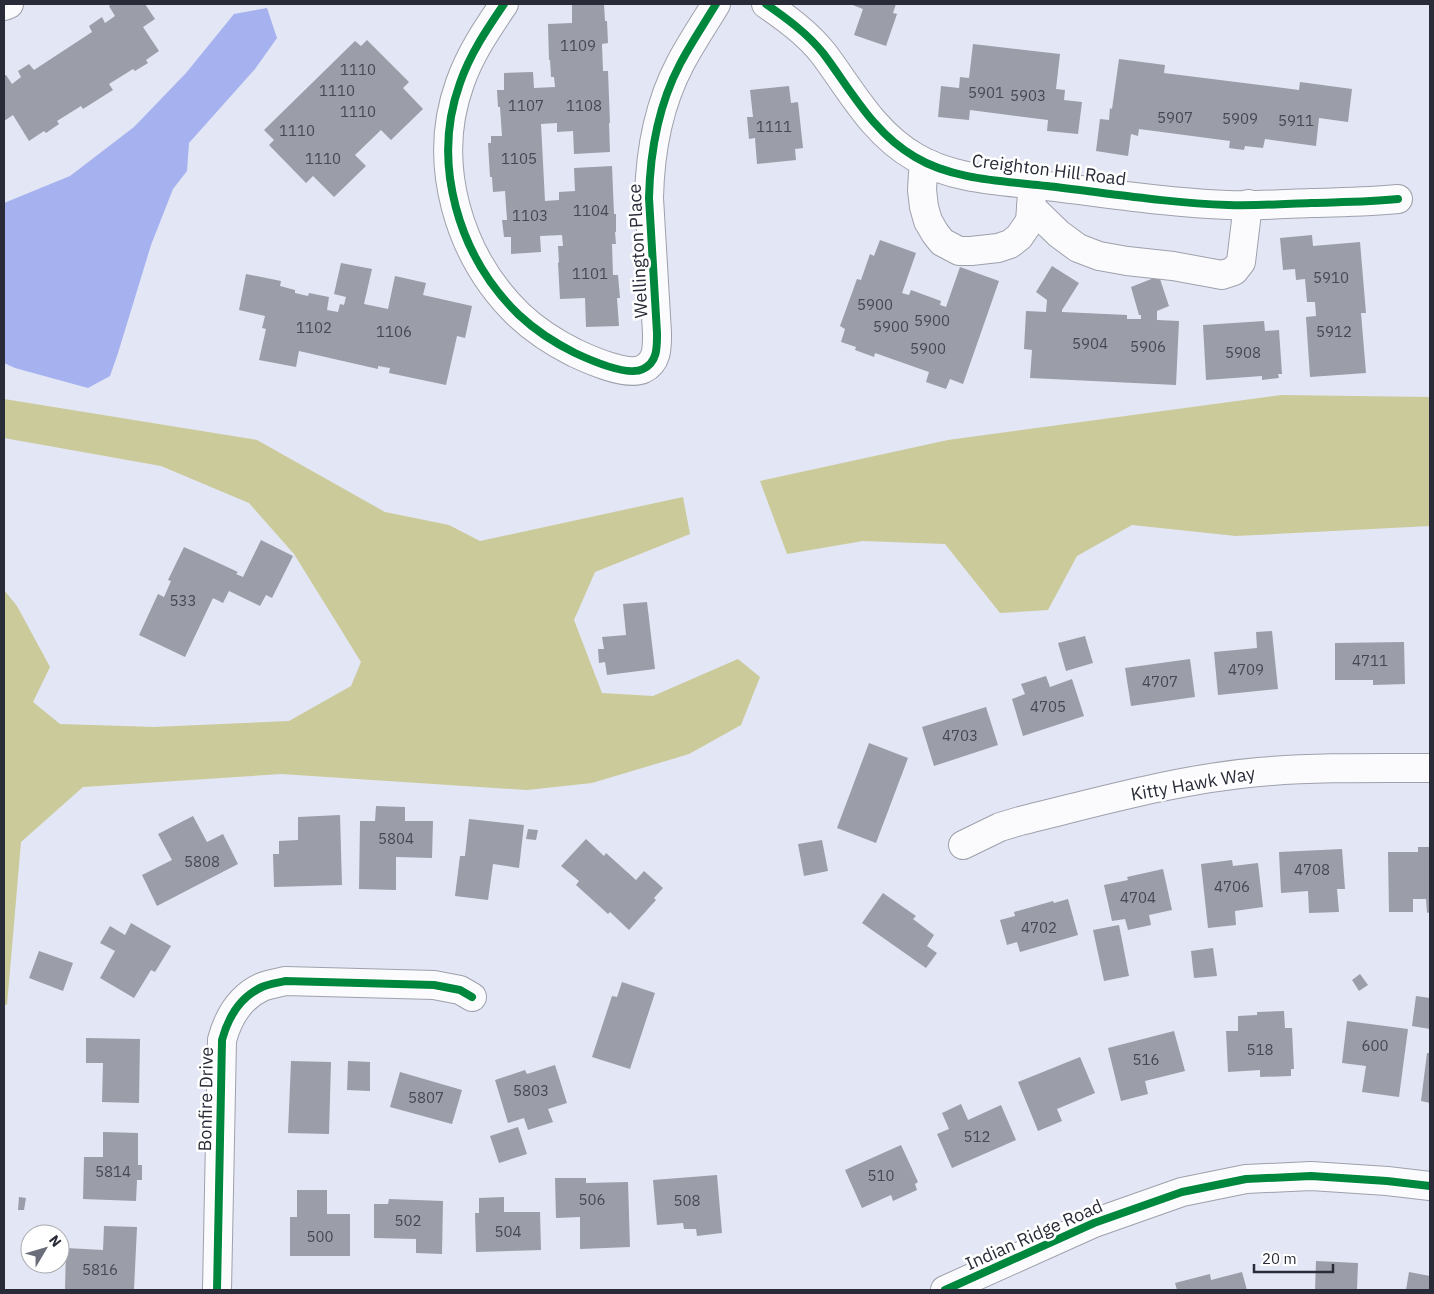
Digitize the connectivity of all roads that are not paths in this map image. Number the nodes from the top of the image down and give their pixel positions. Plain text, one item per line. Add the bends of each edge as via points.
1 (9, 4) edge
2 (504, 4) edge
3 (716, 4) edge
4 (766, 4) edge
5 (4, 6) edge
6 (929, 164) junction
7 (1031, 195) junction
8 (1398, 199) dead end
9 (1248, 204) junction
10 (1430, 768) edge
11 (963, 845) dead end
12 (472, 998) dead end
13 (1430, 1186) edge
14 (217, 1290) edge
15 (945, 1290) edge

1 - 5 street
2 - 3 street, Wellington Place via 468,63 459,84 450,123 449,170 458,217 477,260 519,315 554,342 592,361 623,370 643,370 656,354 649,198 652,148 664,99 680,64
4 - 6 street, Creighton Hill Road via 805,34 822,52 873,122 887,136 915,158
6 - 7 street, Creighton Hill Road
6 - 7 street via 923,173 922,190 928,221 942,242 959,251 971,252 1010,244 1030,221
7 - 9 street, Creighton Hill Road
7 - 9 street via 1059,234 1085,251 1127,261 1222,275 1234,271 1241,262
8 - 9 street, Creighton Hill Road
10 - 11 street, Kitty Hawk Way via 1331,767 1266,771 1178,783 1020,821
12 - 14 street, Bonfire Drive via 460,990 434,985 285,981 262,987 246,997 235,1010 222,1040
13 - 15 street, Indian Ridge Road via 1311,1176 1246,1179 1182,1192 1094,1223

